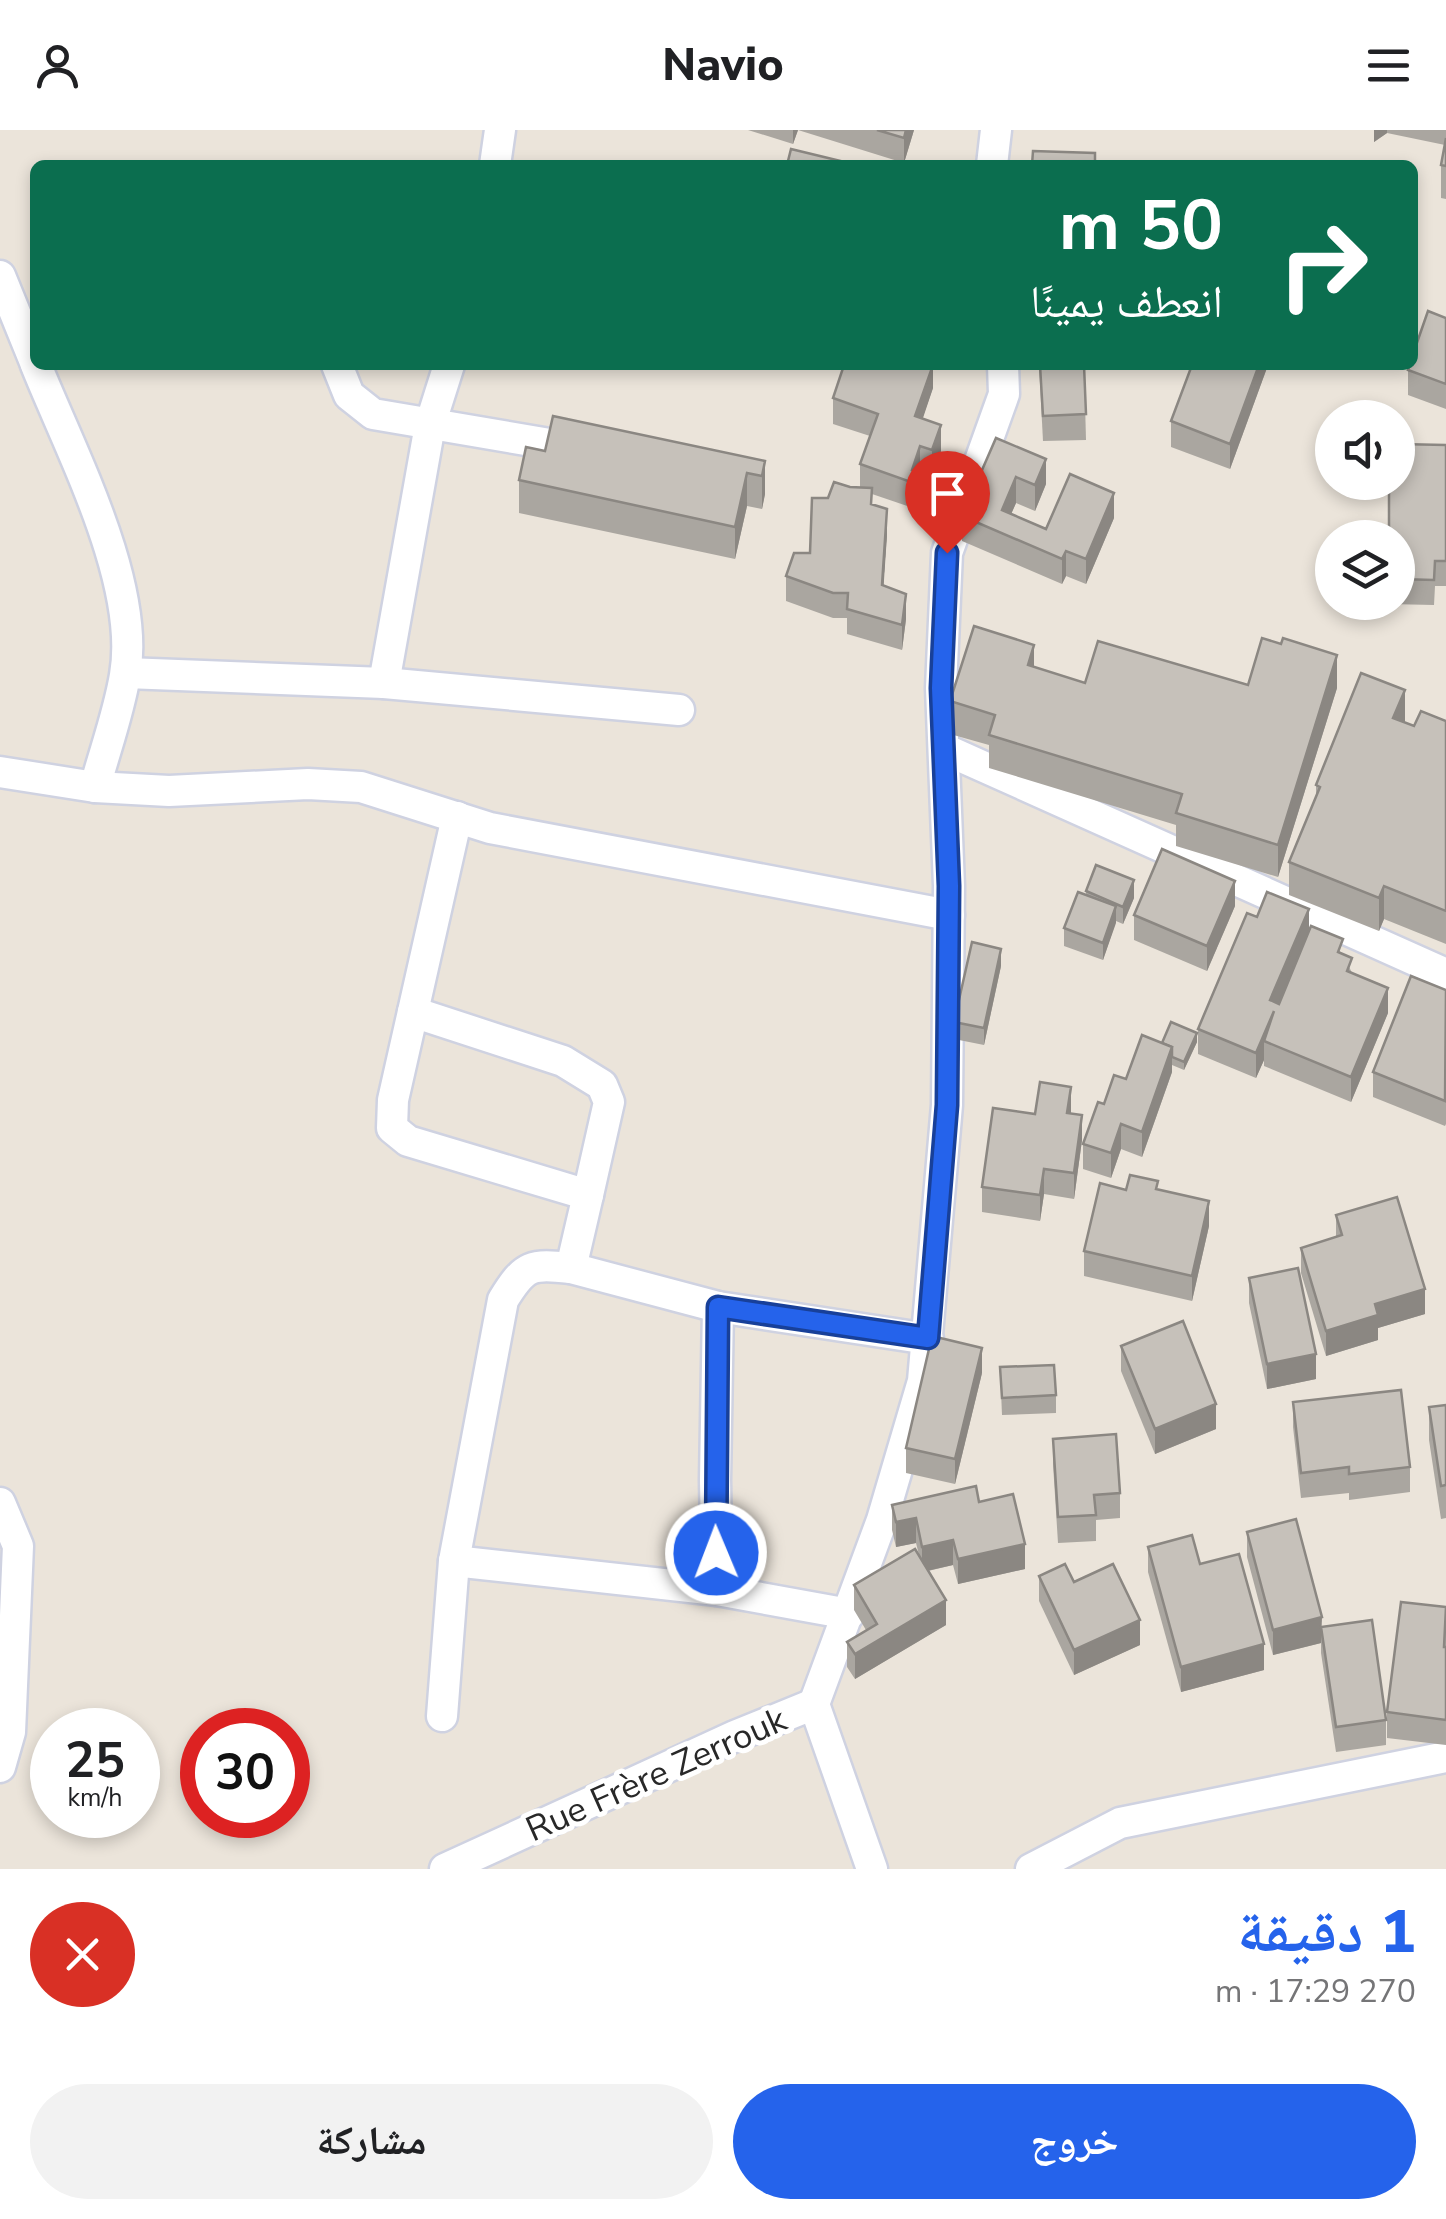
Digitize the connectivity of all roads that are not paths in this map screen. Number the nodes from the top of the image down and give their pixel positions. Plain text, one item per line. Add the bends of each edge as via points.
1 (500, 130) edge
2 (996, 130) edge
3 (497, 160) edge
4 (993, 160) edge
5 (1, 278) edge
6 (30, 282) edge
7 (30, 349) edge
8 (38, 370) edge
9 (339, 370) edge
10 (447, 370) edge
11 (1003, 370) edge
12 (430, 426) junction
13 (619, 455) edge
14 (126, 673) junction
15 (384, 683) junction
16 (678, 710) dead end
17 (944, 749) junction
18 (0, 772) edge
19 (95, 787) junction
20 (457, 817) junction
21 (949, 915) junction
22 (1446, 974) edge
23 (413, 1012) junction
24 (588, 1194) junction
25 (571, 1268) junction
26 (718, 1307) junction
27 (928, 1338) junction
28 (0, 1503) edge
29 (454, 1561) junction
30 (717, 1590) junction
31 (849, 1614) junction
32 (814, 1704) junction
33 (442, 1716) dead end
34 (1446, 1756) edge
35 (0, 1764) edge
36 (445, 1869) edge
37 (872, 1869) edge
38 (1031, 1869) edge

1 - 3 street
2 - 4 street
5 - 6 street
5 - 7 street
8 - 14 street via 112,555 126,627
9 - 12 street via 349,395 373,414
10 - 12 street
11 - 17 street via 1004,394 947,553
12 - 13 street
12 - 15 street
14 - 15 street
14 - 19 street
15 - 16 street
17 - 21 street
17 - 22 street
18 - 19 street
19 - 20 street via 361,787
20 - 21 street
20 - 23 street
21 - 27 street via 947,1105
23 - 24 street via 563,1062 602,1085 609,1102
23 - 24 street via 392,1128 408,1142
24 - 25 street
25 - 26 street
25 - 29 street via 538,1265 517,1278 504,1300
26 - 27 street
26 - 30 street
27 - 31 street via 924,1381
28 - 35 street via 18,1546 10,1732
29 - 30 street
29 - 33 street
30 - 31 street
31 - 32 street
32 - 36 street, Rue Frère Zerrouk
32 - 37 street
34 - 38 street via 1120,1823

